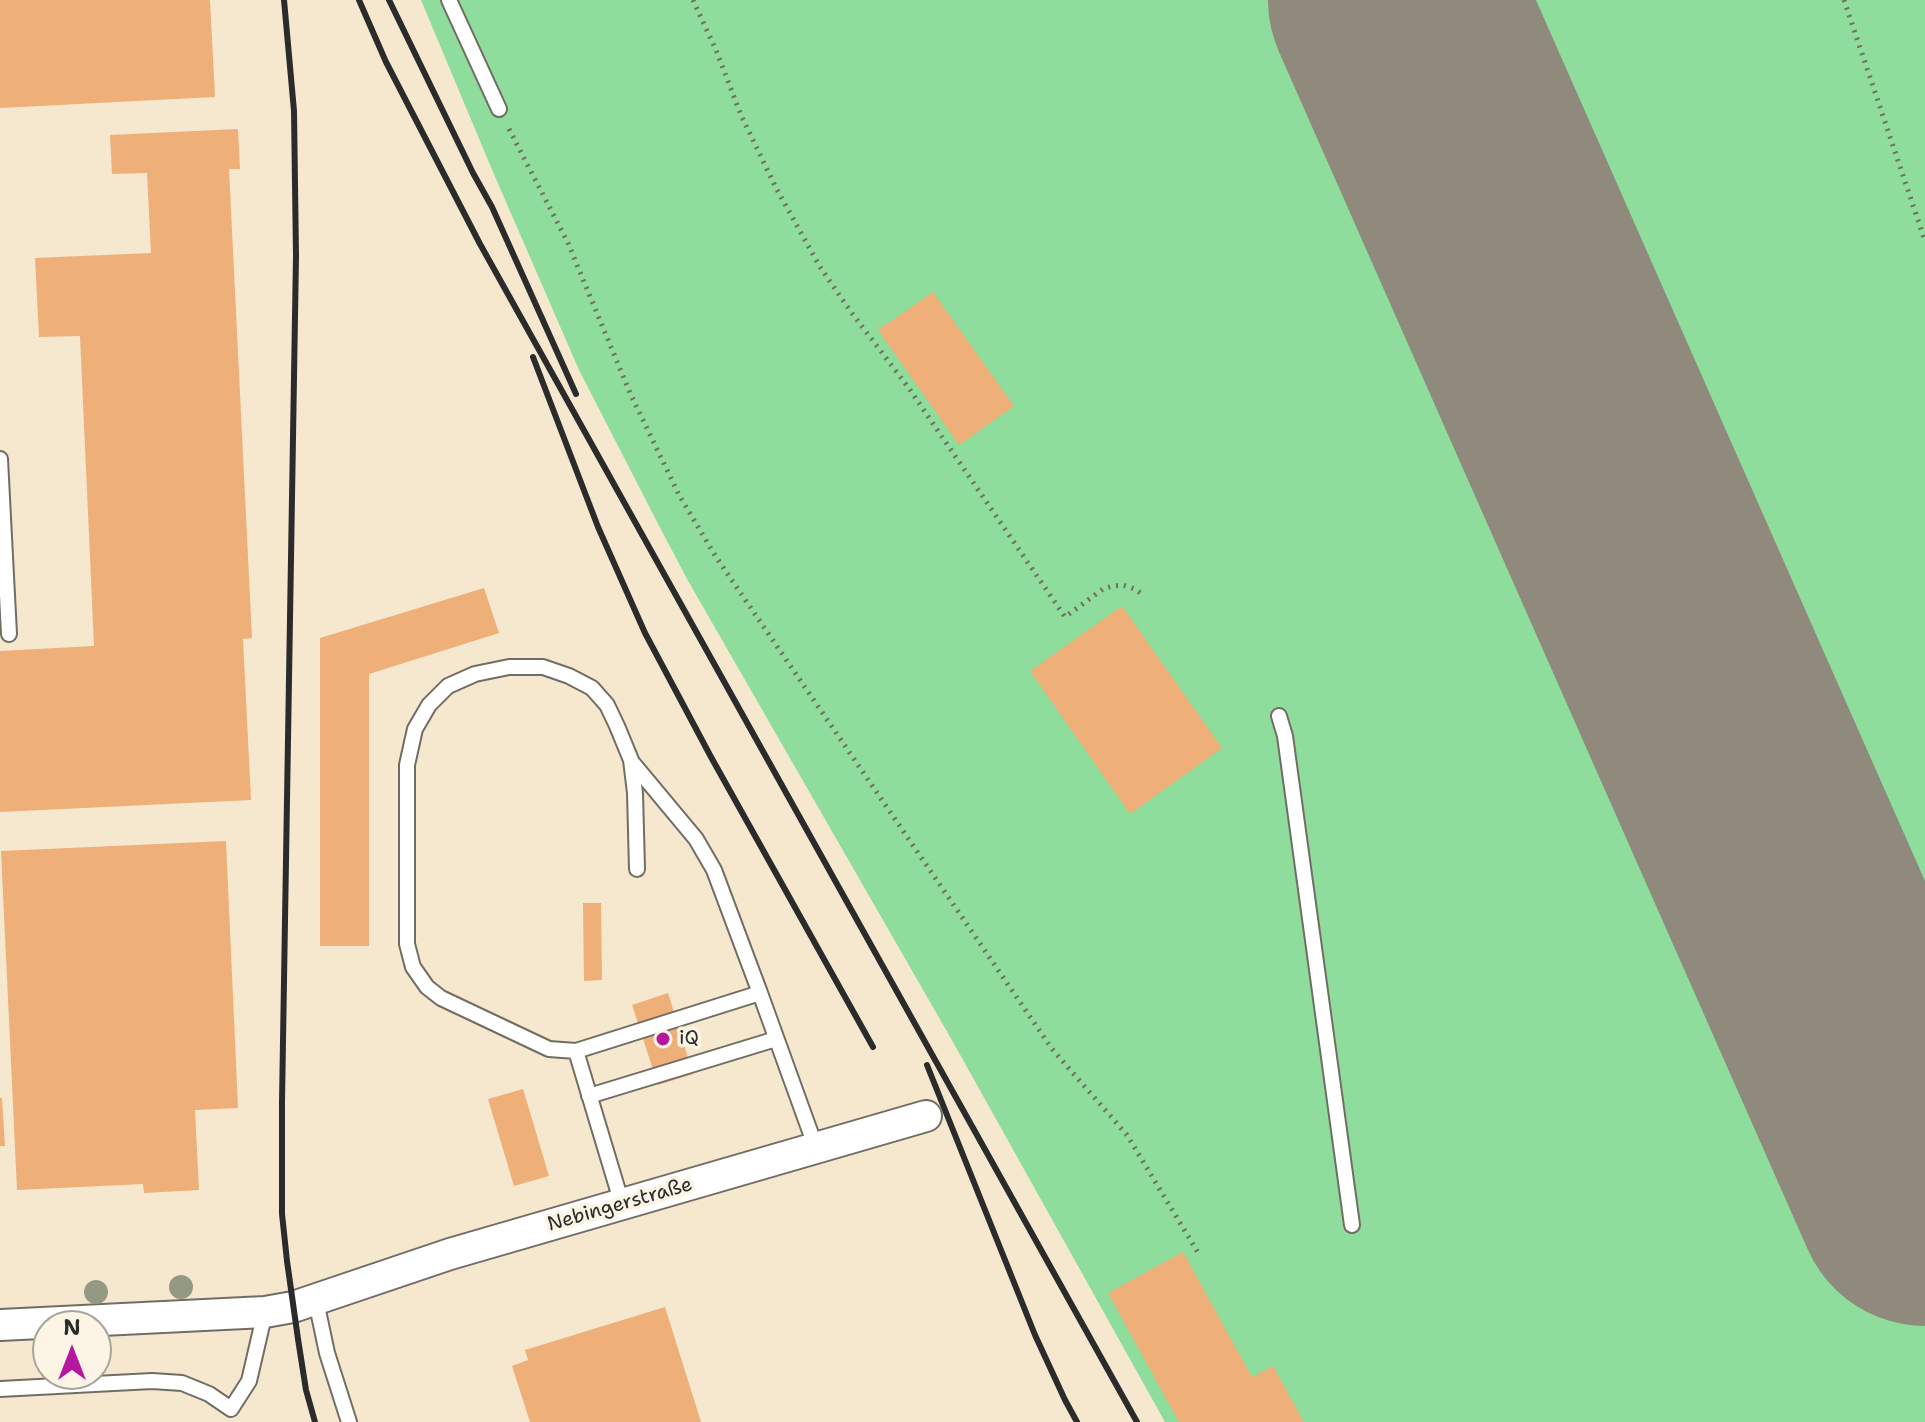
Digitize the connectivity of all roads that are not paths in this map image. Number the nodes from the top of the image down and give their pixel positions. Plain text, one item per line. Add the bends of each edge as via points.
1 (449, 0) edge
2 (499, 109) road end
3 (0, 459) edge
4 (9, 634) dead end
5 (1279, 716) dead end
6 (631, 760) junction
7 (637, 869) dead end
8 (760, 993) junction
9 (776, 1039) junction
10 (576, 1051) junction
11 (589, 1096) junction
12 (926, 1116) dead end
13 (816, 1148) junction
14 (622, 1204) junction
15 (1352, 1225) dead end
16 (316, 1301) junction
17 (265, 1312) junction
18 (0, 1325) edge
19 (0, 1389) edge
20 (349, 1422) edge

1 - 2 lane
3 - 4 lane
5 - 15 lane
6 - 7 lane
6 - 8 lane via 696,839 714,870
6 - 10 lane via 607,705 592,688 543,667 509,667 448,686 415,729 407,765 407,944 419,977 441,998 549,1049
8 - 9 lane
8 - 10 lane
9 - 11 lane
9 - 13 lane
10 - 11 lane
11 - 14 lane
12 - 13 street, Nebingerstraße
13 - 14 street, Nebingerstraße
14 - 16 street, Nebingerstraße via 450,1254
16 - 17 street, Nebingerstraße
16 - 20 lane
17 - 18 street, Nebingerstraße
17 - 19 lane via 249,1381 231,1409 182,1383

